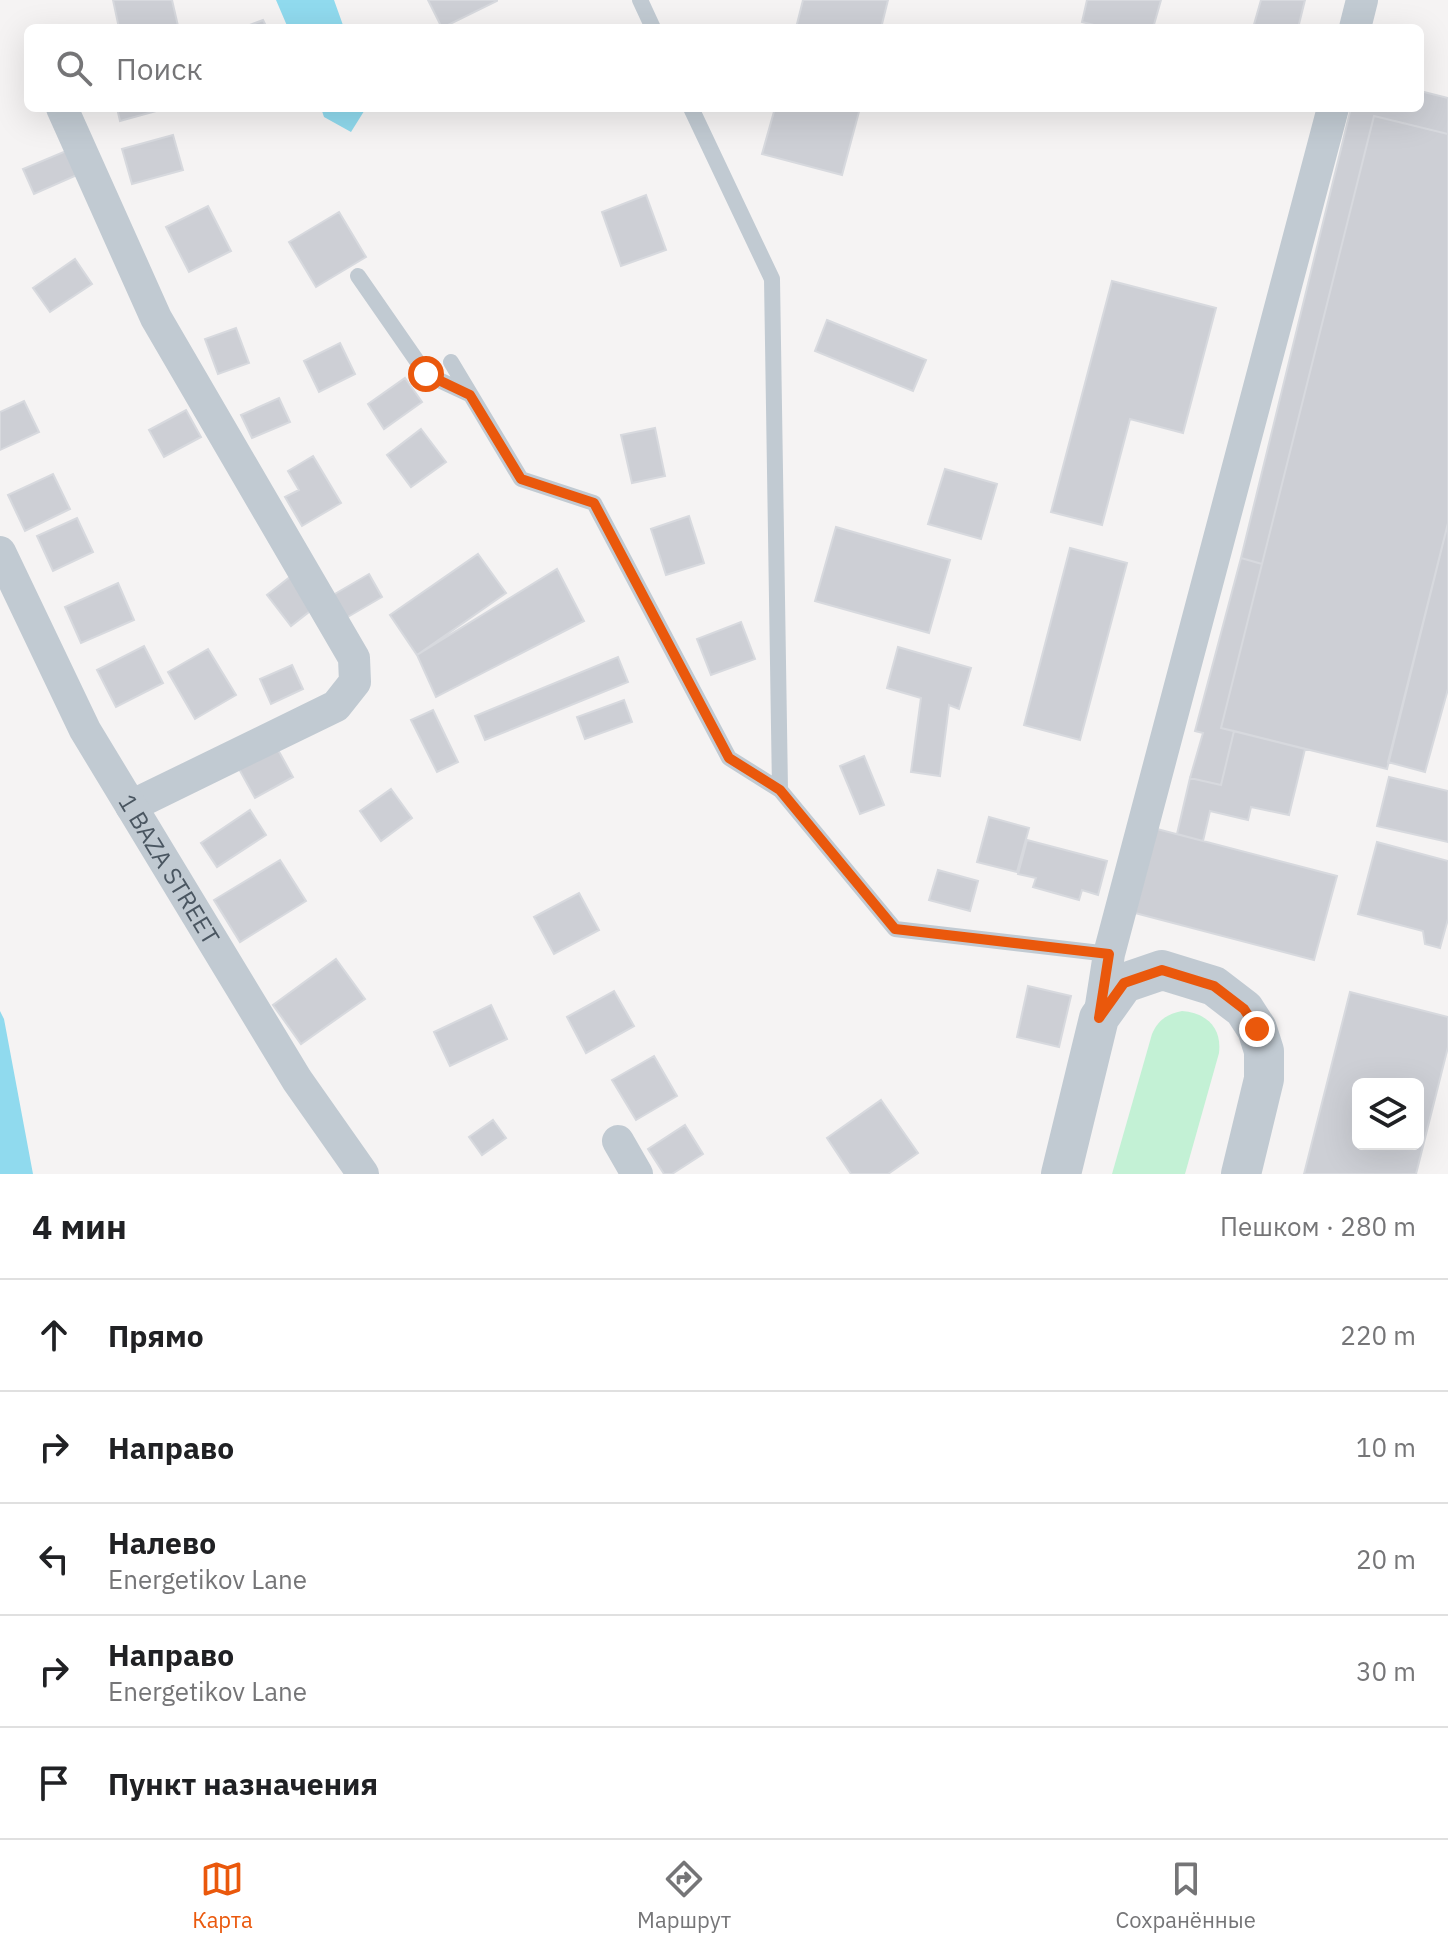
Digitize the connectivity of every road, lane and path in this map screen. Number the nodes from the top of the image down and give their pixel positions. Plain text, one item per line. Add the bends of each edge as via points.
1 (640, 0) edge
2 (1362, 0) edge
3 (651, 24) edge
4 (1356, 24) edge
5 (64, 112) edge
6 (693, 112) edge
7 (1332, 112) edge
8 (358, 276) dead end
9 (451, 362) dead end
10 (470, 395) junction
11 (0, 552) edge
12 (780, 790) junction
13 (131, 806) junction
14 (1109, 954) junction
15 (1099, 1018) junction
16 (618, 1141) dead end
17 (363, 1174) edge
18 (637, 1174) edge
19 (1061, 1174) edge
20 (1241, 1174) edge

1 - 3 lane
2 - 4 street
5 - 13 street via 156,318 354,658 355,682 336,706
6 - 12 lane via 772,279
7 - 14 street
8 - 10 lane via 426,374
9 - 10 lane
10 - 12 lane via 521,479 594,503 729,758
11 - 13 street, 1 BAZA STREET via 85,730
12 - 14 lane via 895,929
13 - 17 street, 1 BAZA STREET via 297,1080
14 - 15 street
15 - 19 street
15 - 20 street via 1124,983 1162,970 1214,986 1244,1009 1264,1051 1264,1079
16 - 18 street

